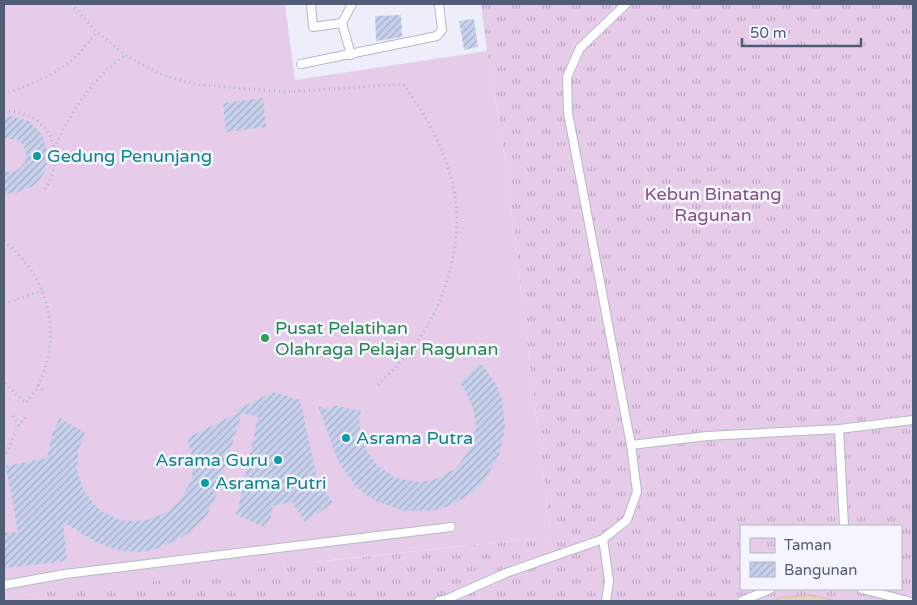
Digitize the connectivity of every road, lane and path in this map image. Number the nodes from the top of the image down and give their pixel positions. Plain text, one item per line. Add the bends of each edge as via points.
1 (71, 4) edge
2 (311, 4) edge
3 (352, 4) edge
4 (439, 4) edge
5 (626, 4) edge
6 (342, 23) junction
7 (97, 32) junction
8 (125, 55) junction
9 (351, 55) junction
10 (301, 64) dead end
11 (4, 94) edge
12 (4, 111) edge
13 (54, 148) junction
14 (43, 192) dead end
15 (4, 241) edge
16 (43, 290) junction
17 (4, 304) edge
18 (4, 382) edge
19 (38, 385) junction
20 (375, 387) dead end
21 (45, 392) dead end
22 (27, 414) dead end
23 (13, 416) dead end
24 (913, 420) edge
25 (19, 425) junction
26 (839, 429) junction
27 (631, 445) junction
28 (8, 450) junction
29 (4, 453) edge
30 (4, 458) edge
31 (844, 525) edge
32 (451, 527) dead end
33 (603, 538) junction
34 (4, 585) edge
35 (768, 590) edge
36 (866, 590) edge
37 (439, 601) edge
38 (606, 601) edge
39 (742, 601) edge
40 (908, 601) edge

1 - 7 path
2 - 6 lane via 313,27
3 - 6 lane
4 - 9 lane via 442,30 437,36
5 - 27 lane via 580,48 567,77 568,113
6 - 9 lane
7 - 8 path
7 - 11 path via 74,58 57,71 38,82
8 - 13 path via 111,65 75,107
8 - 20 path via 162,75 204,85 285,92 404,84 434,133 445,159 454,191 457,224 446,284 436,309 407,355
9 - 10 lane
12 - 13 path via 25,114 35,120 47,132
13 - 14 path via 54,172
15 - 16 path via 34,273
16 - 17 path
16 - 19 path via 50,334 48,357
18 - 19 path via 26,403
19 - 21 path
22 - 25 path
23 - 25 path
24 - 26 lane
25 - 28 path
26 - 27 lane via 707,436
26 - 31 lane
27 - 33 lane via 637,492 627,520
28 - 29 path
28 - 30 path
32 - 34 lane via 65,574
33 - 37 lane
33 - 38 lane via 609,581
35 - 39 lane
36 - 40 lane

